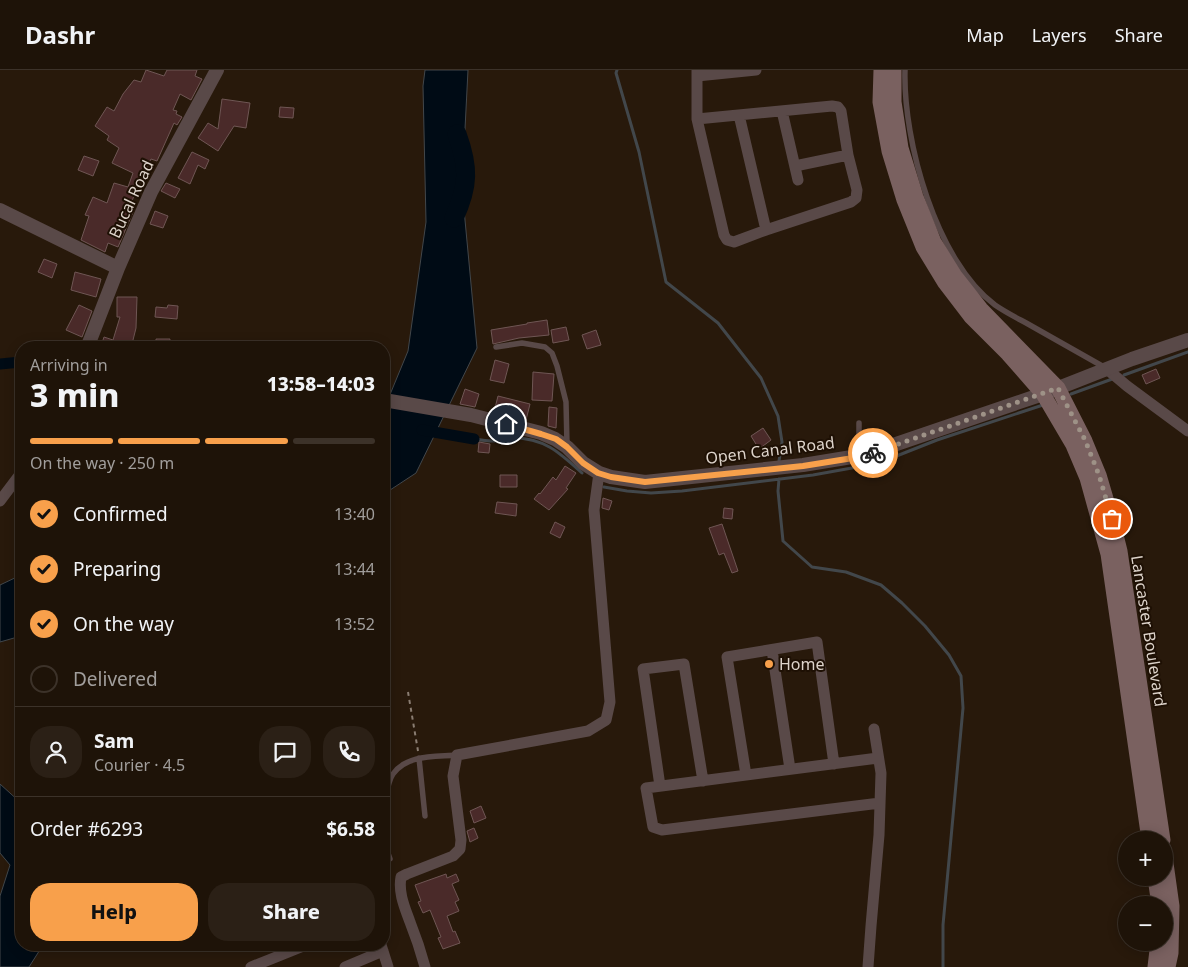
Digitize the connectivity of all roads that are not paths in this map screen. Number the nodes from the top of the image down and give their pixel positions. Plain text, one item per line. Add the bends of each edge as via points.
1 (217, 70) edge
2 (756, 70) edge
3 (881, 70) edge
4 (894, 70) edge
5 (905, 70) edge
6 (697, 73) edge
7 (782, 111) junction
8 (739, 115) junction
9 (697, 119) junction
10 (848, 155) junction
11 (795, 166) junction
12 (798, 180) dead end
13 (0, 210) edge
14 (766, 230) junction
15 (118, 268) junction
16 (1188, 340) edge
17 (90, 341) edge
18 (496, 347) dead end
19 (1108, 370) junction
20 (1058, 388) junction
21 (1043, 394) junction
22 (390, 401) edge
23 (859, 422) dead end
24 (1188, 431) edge
25 (567, 447) junction
26 (864, 455) junction
27 (598, 473) junction
28 (15, 483) edge
29 (0, 501) edge
30 (772, 650) junction
31 (874, 729) dead end
32 (457, 755) junction
33 (419, 758) junction
34 (878, 758) junction
35 (834, 764) junction
36 (790, 769) junction
37 (746, 775) junction
38 (703, 780) junction
39 (390, 781) edge
40 (660, 786) junction
41 (880, 803) junction
42 (425, 816) dead end
43 (1149, 831) edge
44 (1161, 831) edge
45 (1169, 886) edge
46 (291, 951) edge
47 (376, 951) edge
48 (383, 951) edge
49 (1157, 951) edge
50 (251, 967) edge
51 (345, 967) edge
52 (388, 967) edge
53 (425, 967) edge
54 (868, 967) edge
55 (1155, 967) edge
56 (1168, 967) edge

1 - 15 street, Bucal Road via 151,192
2 - 6 street
3 - 21 main road, Lancaster Boulevard via 880,102 889,151 923,247 945,283 972,317
4 - 20 main road, Lancaster Boulevard via 894,102 901,148 934,242 981,309
5 - 19 lane via 907,111 916,163 927,198 957,262 977,289 995,305
6 - 9 street
7 - 8 street
7 - 10 street via 838,107
7 - 11 street
8 - 9 street
8 - 14 street
9 - 14 street via 727,240 734,242
10 - 11 street
10 - 14 street via 856,198
11 - 12 street
13 - 15 street
15 - 17 street, Bucal Road
16 - 19 street, Open Canal Road
18 - 25 lane via 522,343 545,347 552,353 566,402
19 - 20 street, Open Canal Road
19 - 24 street
20 - 21 street, Open Canal Road
20 - 44 main road, Lancaster Boulevard via 1099,475 1120,551
21 - 26 street, Open Canal Road
21 - 43 main road, Lancaster Boulevard via 1073,445 1087,478 1108,554
22 - 25 street, Open Canal Road via 471,415 541,434
23 - 26 lane via 859,441
25 - 27 street, Open Canal Road
26 - 27 street, Open Canal Road via 803,466 645,482
27 - 32 street via 594,510 610,702 606,720 588,732
28 - 29 street
30 - 35 street via 817,642
30 - 36 street
30 - 37 street via 727,658
31 - 34 street
32 - 33 lane
32 - 53 street via 453,776 460,850 453,856 407,874 400,878 399,884
33 - 39 lane via 404,764
33 - 42 lane
34 - 35 street
34 - 41 street
35 - 36 street
36 - 37 street
37 - 38 street
38 - 40 street
38 - 40 street via 684,664 643,670
40 - 41 street via 646,788 653,827 662,830
41 - 54 street
45 - 56 main road via 1172,906
46 - 50 street
47 - 51 street
48 - 52 street
49 - 55 main road

